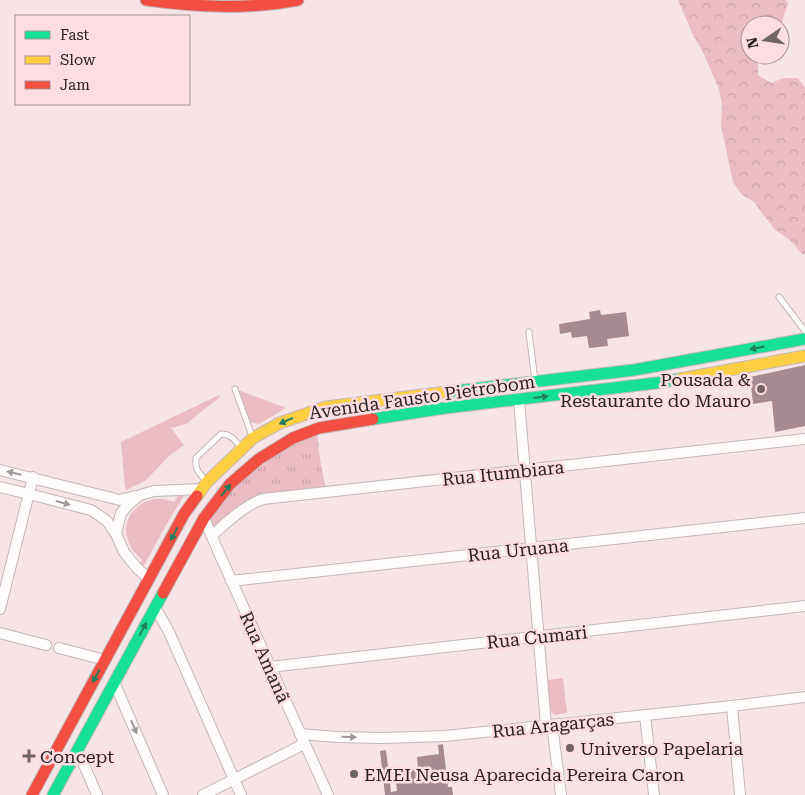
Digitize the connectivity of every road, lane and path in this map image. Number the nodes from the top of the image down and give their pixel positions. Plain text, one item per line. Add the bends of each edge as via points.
1 (146, 0) edge
2 (298, 0) edge
3 (167, 1) edge
4 (780, 296) dead end
5 (805, 331) edge
6 (529, 332) dead end
7 (805, 339) edge
8 (805, 356) edge
9 (535, 381) junction
10 (235, 389) dead end
11 (519, 400) junction
12 (253, 438) junction
13 (805, 439) edge
14 (241, 449) junction
15 (0, 470) edge
16 (525, 471) junction
17 (32, 478) junction
18 (204, 486) junction
19 (0, 487) edge
20 (29, 494) junction
21 (140, 495) junction
22 (204, 518) junction
23 (805, 518) edge
24 (116, 534) junction
25 (212, 535) junction
26 (531, 548) junction
27 (149, 579) junction
28 (231, 581) junction
29 (805, 606) edge
30 (155, 607) junction
31 (0, 609) edge
32 (0, 633) edge
33 (538, 637) junction
34 (46, 645) dead end
35 (59, 648) dead end
36 (105, 660) junction
37 (270, 667) junction
38 (114, 682) junction
39 (805, 697) edge
40 (732, 706) junction
41 (644, 716) junction
42 (549, 726) junction
43 (302, 739) junction
44 (78, 751) junction
45 (234, 779) junction
46 (32, 795) edge
47 (53, 795) edge
48 (97, 795) edge
49 (163, 795) edge
50 (203, 795) edge
51 (241, 795) edge
52 (328, 795) edge
53 (561, 795) edge
54 (654, 795) edge
55 (740, 795) edge

1 - 3 main road
2 - 3 main road via 237,7
4 - 5 lane
6 - 9 lane
7 -> 9 main road, Avenida Fausto Pietrobom via 634,370
11 -> 8 main road, Avenida Fausto Pietrobom via 656,383
9 -> 12 main road, Avenida Fausto Pietrobom via 326,407 280,423
10 - 12 lane
11 - 16 street
22 -> 11 main road, Avenida Fausto Pietrobom via 230,484 259,459 293,438 319,428
12 - 14 main road, Avenida Fausto Pietrobom
13 - 16 street, Rua Itumbiara
14 - 18 main road, Avenida Fausto Pietrobom
14 - 18 lane via 232,437 221,434 196,458 197,472
17 -> 15 street
16 - 25 street, Rua Itumbiara via 263,499 246,507
16 - 26 street
17 - 20 street
17 - 21 street via 120,500
18 - 21 street
18 -> 27 main road, Avenida Fausto Pietrobom via 184,514
19 - 20 street
20 -> 24 street via 91,510
20 - 31 street
21 - 24 street via 121,513
22 - 25 street, Rua Amanã
22 - 30 main road, Avenida Fausto Pietrobom
23 - 26 street, Rua Uruana
24 - 27 street via 124,552
25 - 28 street, Rua Amanã
26 - 28 street, Rua Uruana
26 - 33 street
27 - 36 main road, Avenida Fausto Pietrobom
28 - 37 street, Rua Amanã
29 - 33 street, Rua Cumari
38 -> 30 main road, Avenida Fausto Pietrobom
30 - 45 street
32 - 34 street
33 - 37 street, Rua Cumari
33 - 42 street
35 - 36 street
36 -> 46 main road, Avenida Fausto Pietrobom
37 - 43 street, Rua Amanã
38 - 44 main road, Avenida Fausto Pietrobom
38 -> 49 street
39 - 40 street, Rua Aragarças
40 - 41 street, Rua Aragarças
40 - 55 street
41 - 42 street, Rua Aragarças
41 - 54 street
43 -> 42 street, Rua Aragarças via 445,736
42 - 53 street
43 - 45 street
43 - 52 street, Rua Amanã
44 - 47 main road, Avenida Fausto Pietrobom
44 - 48 street
45 - 50 street
45 - 51 street

